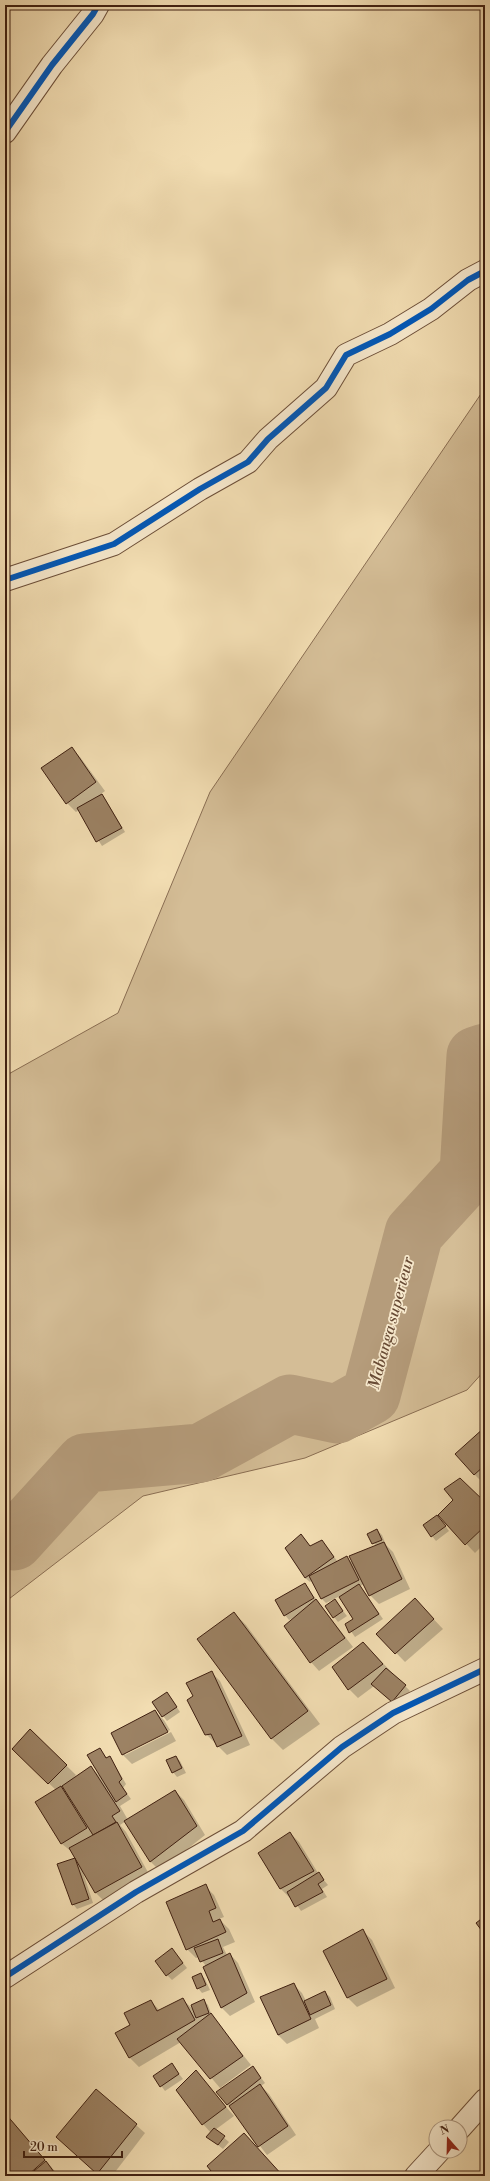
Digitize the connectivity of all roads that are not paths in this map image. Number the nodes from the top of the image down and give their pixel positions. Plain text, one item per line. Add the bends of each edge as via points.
1 (98, 5) edge
2 (5, 132) edge
3 (485, 271) edge
4 (5, 580) edge
5 (485, 1669) edge
6 (5, 1977) edge
7 (485, 2100) edge
8 (468, 2119) edge
9 (432, 2159) edge
10 (416, 2176) edge

1 - 2 street
3 - 4 street via 390,334 346,355 326,388 268,439 248,462 200,489 114,544
5 - 6 street via 393,1713 342,1747 243,1831 136,1892
7 - 8 street
9 - 10 street

